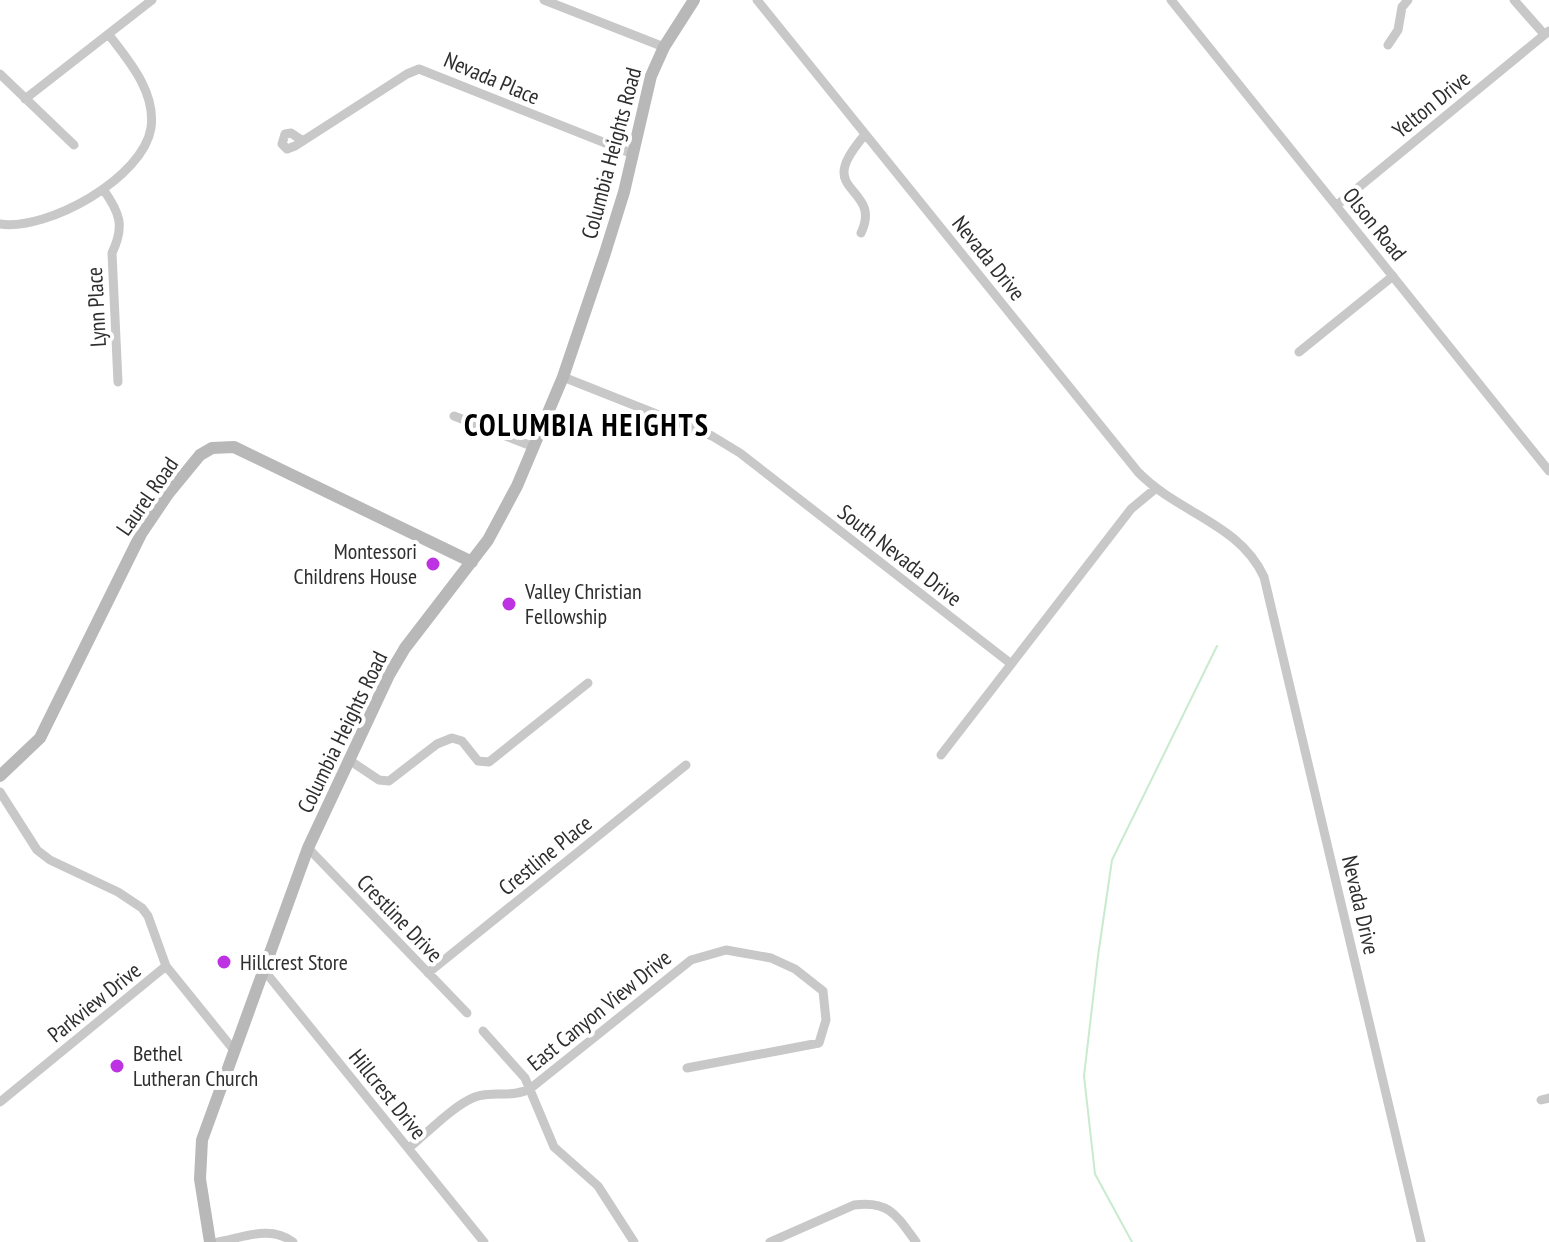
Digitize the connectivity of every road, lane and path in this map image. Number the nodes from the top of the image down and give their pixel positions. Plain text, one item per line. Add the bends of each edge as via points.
1 (152, 0) edge
2 (544, 0) edge
3 (694, 0) edge
4 (757, 0) edge
5 (1171, 0) edge
6 (1408, 0) edge
7 (1514, 0) edge
8 (1547, 33) edge
9 (109, 35) junction
10 (1388, 45) dead end
11 (664, 47) junction
12 (0, 74) edge
13 (25, 99) junction
14 (865, 134) junction
15 (303, 141) dead end
16 (74, 145) dead end
17 (633, 154) junction
18 (103, 189) junction
19 (1337, 205) junction
20 (0, 224) edge
21 (861, 233) dead end
22 (1393, 276) junction
23 (1299, 352) dead end
24 (563, 377) junction
25 (118, 382) dead end
26 (454, 416) dead end
27 (534, 447) junction
28 (1549, 471) edge
29 (1155, 489) junction
30 (472, 562) junction
31 (1010, 663) junction
32 (588, 683) dead end
33 (941, 755) dead end
34 (349, 760) junction
35 (686, 765) dead end
36 (0, 776) edge
37 (0, 792) edge
38 (308, 848) junction
39 (166, 966) junction
40 (263, 969) junction
41 (428, 973) junction
42 (467, 1013) dead end
43 (483, 1031) dead end
44 (233, 1049) junction
45 (687, 1068) dead end
46 (531, 1088) junction
47 (0, 1102) edge
48 (409, 1148) junction
49 (210, 1242) edge
50 (218, 1242) edge
51 (293, 1242) edge
52 (484, 1242) edge
53 (634, 1242) edge
54 (770, 1242) edge
55 (916, 1242) edge
56 (1421, 1242) edge

1 - 9 street
2 - 11 street
3 - 11 street, Columbia Heights Road
4 - 14 street, Nevada Drive
5 - 19 street, Olson Road
6 - 10 street
7 - 8 street
8 - 19 street, Yelton Drive
9 - 13 street
9 - 18 street via 146,89 151,127 141,155
11 - 17 street, Columbia Heights Road via 648,87
12 - 13 street
13 - 16 street
14 - 21 street via 844,166 844,178 865,208
14 - 29 street, Nevada Drive
15 - 17 street, Nevada Place via 419,69
17 - 24 street, Columbia Heights Road
18 - 20 street via 49,217 16,227
18 - 25 street, Lynn Place via 120,221 112,253
19 - 22 street, Olson Road
22 - 23 street
22 - 28 street, Olson Road
24 - 27 street, Columbia Heights Road
24 - 31 street, South Nevada Drive via 712,436 740,453
26 - 27 street
27 - 30 street, Columbia Heights Road via 499,522
29 - 31 street via 1131,509
29 - 56 street, Nevada Drive via 1245,546 1264,577
30 - 34 street, Columbia Heights Road via 405,648
30 - 36 street, Laurel Road via 234,447 212,448 181,477 141,534 40,738
31 - 33 street
32 - 34 street via 489,762 478,761 462,741 452,738 389,781
34 - 38 street, Columbia Heights Road
35 - 41 street, Crestline Place
37 - 39 street via 37,850 142,908
38 - 40 street, Columbia Heights Road
38 - 41 street, Crestline Drive
39 - 44 street, Parkview Drive
39 - 47 street, Parkview Drive
40 - 44 street, Columbia Heights Road
40 - 48 street, Hillcrest Drive
41 - 42 street, Crestline Drive
43 - 46 street
44 - 49 street, Columbia Heights Road via 202,1140 200,1179
45 - 46 street, East Canyon View Drive via 819,1043 826,1020 823,991 771,958 726,950 691,960
46 - 48 street, East Canyon View Drive via 509,1096 472,1098
46 - 53 street via 554,1147 598,1186
48 - 52 street, Hillcrest Drive
50 - 51 street via 273,1232
54 - 55 street via 854,1205 875,1203 888,1208

